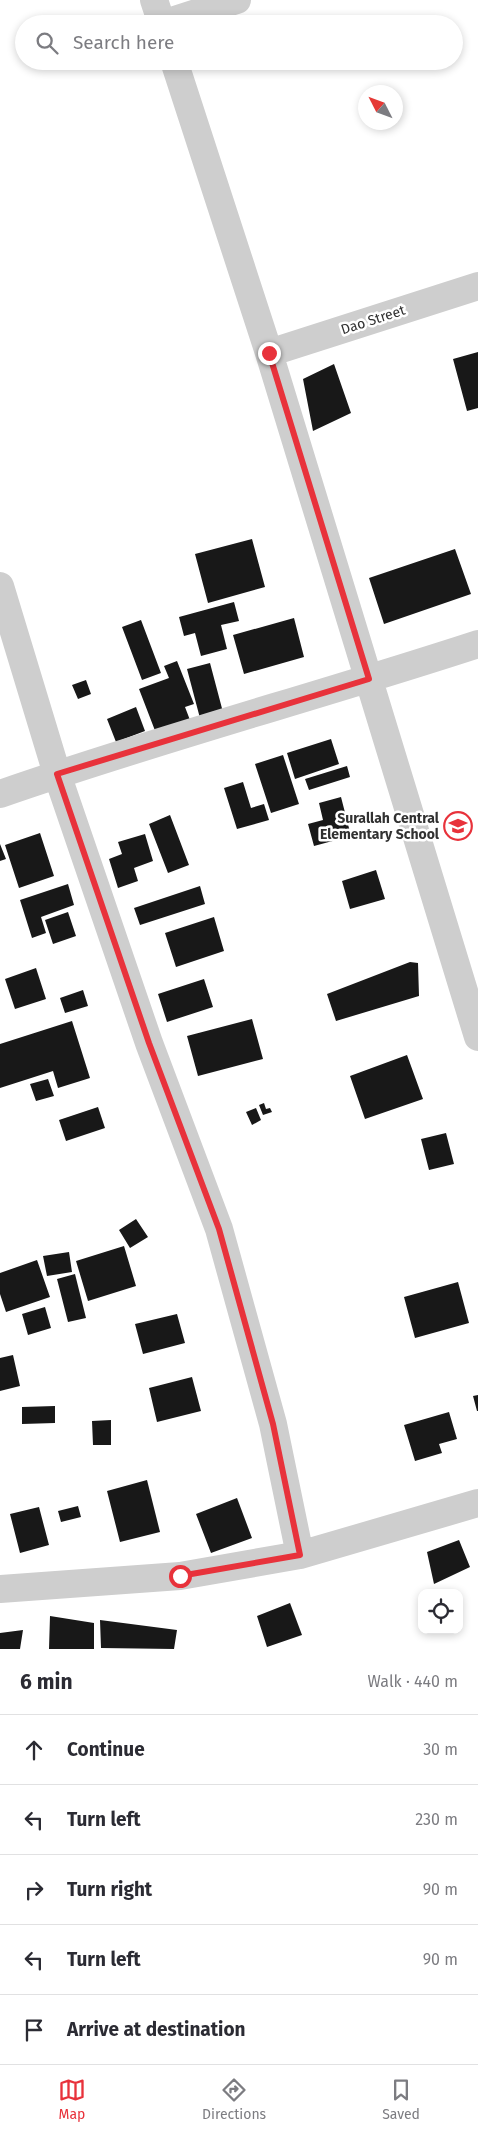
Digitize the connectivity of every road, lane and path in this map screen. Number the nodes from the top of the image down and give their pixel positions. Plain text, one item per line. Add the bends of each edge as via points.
1 (154, 0) edge
2 (237, 0) edge
3 (159, 15) edge
4 (190, 15) edge
5 (177, 70) edge
6 (478, 286) edge
7 (269, 353) junction
8 (0, 586) edge
9 (478, 644) edge
10 (369, 679) junction
11 (57, 774) junction
12 (0, 794) edge
13 (478, 1037) edge
14 (478, 1503) edge
15 (300, 1555) junction
16 (0, 1588) edge

1 - 3 street
2 - 4 street
5 - 7 street
6 - 7 street, Dao Street
7 - 10 street
8 - 11 street
9 - 10 street
10 - 11 street
10 - 13 street
11 - 12 street
11 - 15 street via 149,1043 219,1229 273,1424
14 - 15 street
15 - 16 street via 180,1576

